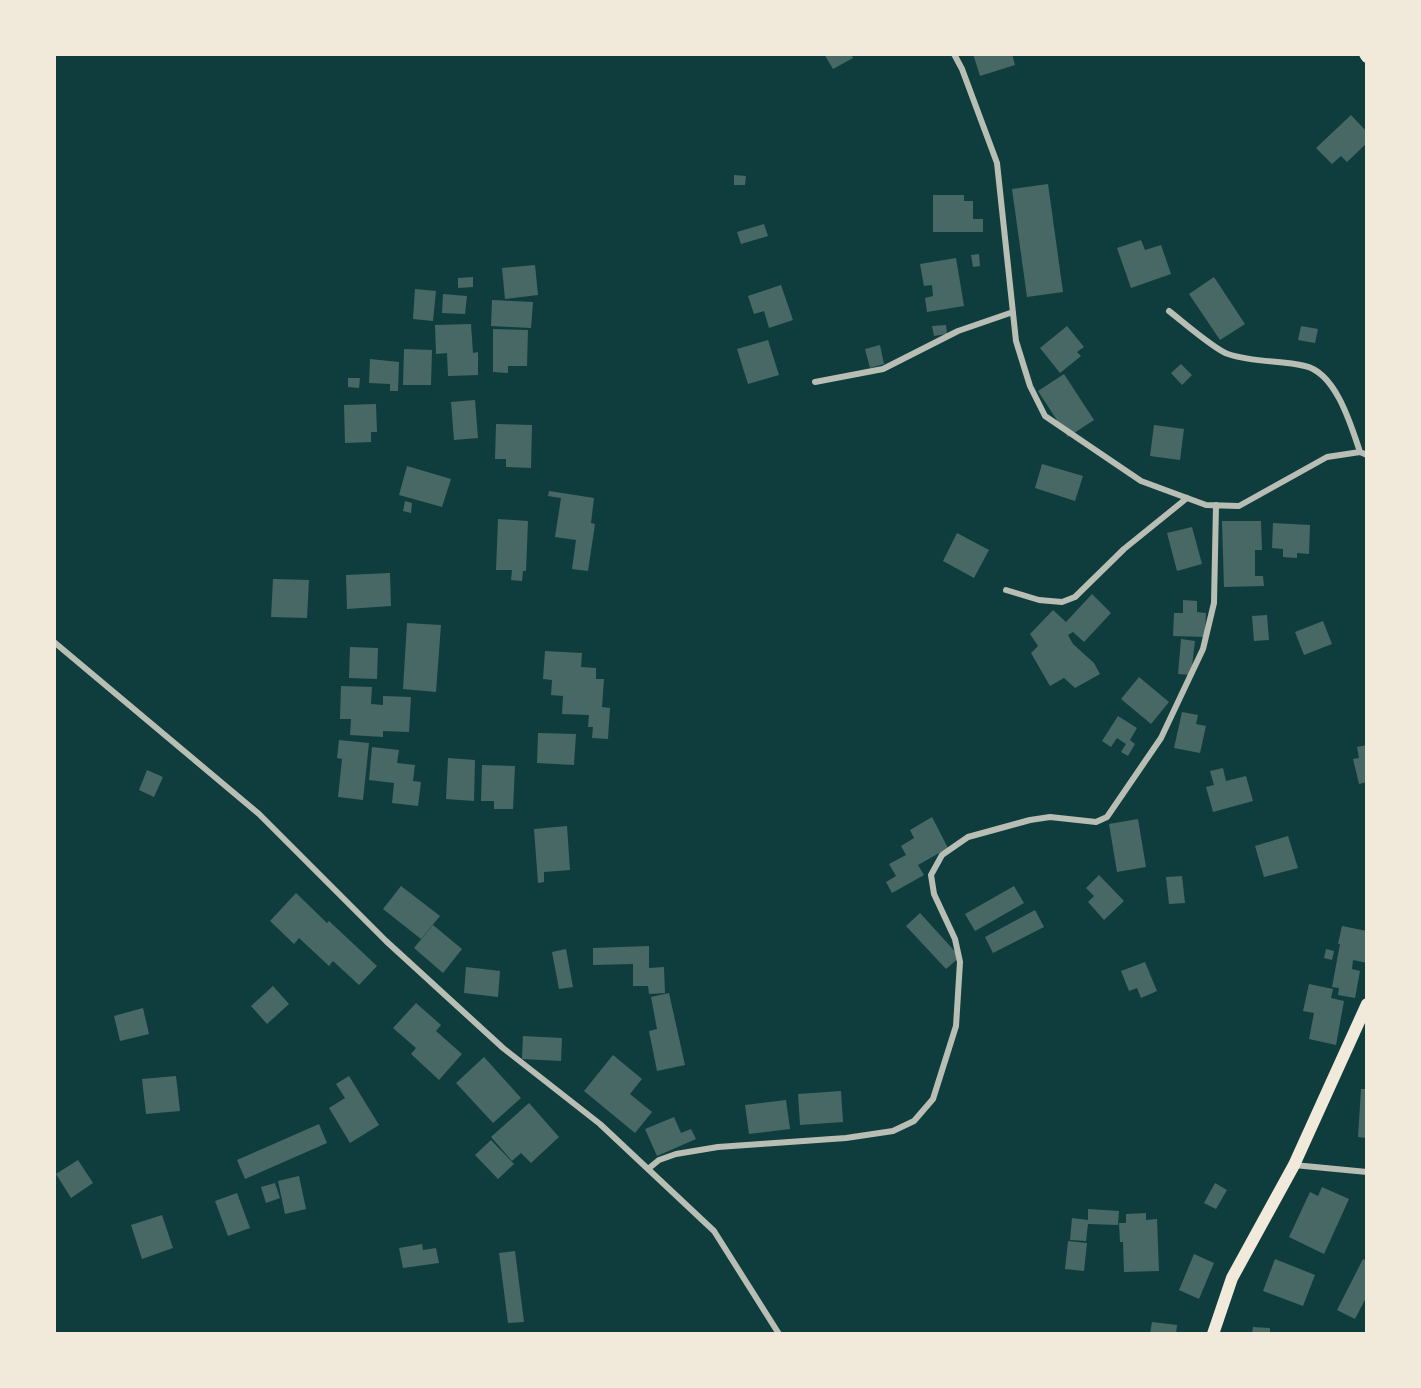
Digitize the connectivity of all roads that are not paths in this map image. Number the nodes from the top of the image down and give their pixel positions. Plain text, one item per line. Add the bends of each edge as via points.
1 (954, 54) edge
2 (1169, 311) dead end
3 (1013, 312) junction
4 (816, 382) dead end
5 (1364, 453) edge
6 (1187, 498) junction
7 (1216, 505) junction
8 (1006, 590) dead end
9 (54, 642) edge
10 (1367, 1004) edge
11 (1364, 1018) edge
12 (1294, 1166) junction
13 (648, 1169) junction
14 (1367, 1172) edge
15 (779, 1334) edge
16 (1213, 1334) edge

1 - 3 street via 997,163
2 - 5 street via 1226,354 1307,366 1324,376 1343,406
3 - 4 street via 958,331 883,369
3 - 6 street via 1016,341 1030,386 1045,416 1141,481
5 - 7 street via 1327,457 1239,506
6 - 7 street
6 - 8 street via 1124,549 1075,597 1062,602 1039,600
7 - 13 street via 1214,603 1203,649 1161,738 1107,817 1096,822 1050,817 968,837 942,855 931,875 934,894 955,939 960,962 956,1026 927,1107 914,1121 893,1131 708,1149 668,1157
9 - 13 street via 259,814 386,941 503,1048 600,1124
10 - 11 main road
11 - 12 main road
12 - 14 street
12 - 16 main road via 1232,1278
13 - 15 street via 714,1231

